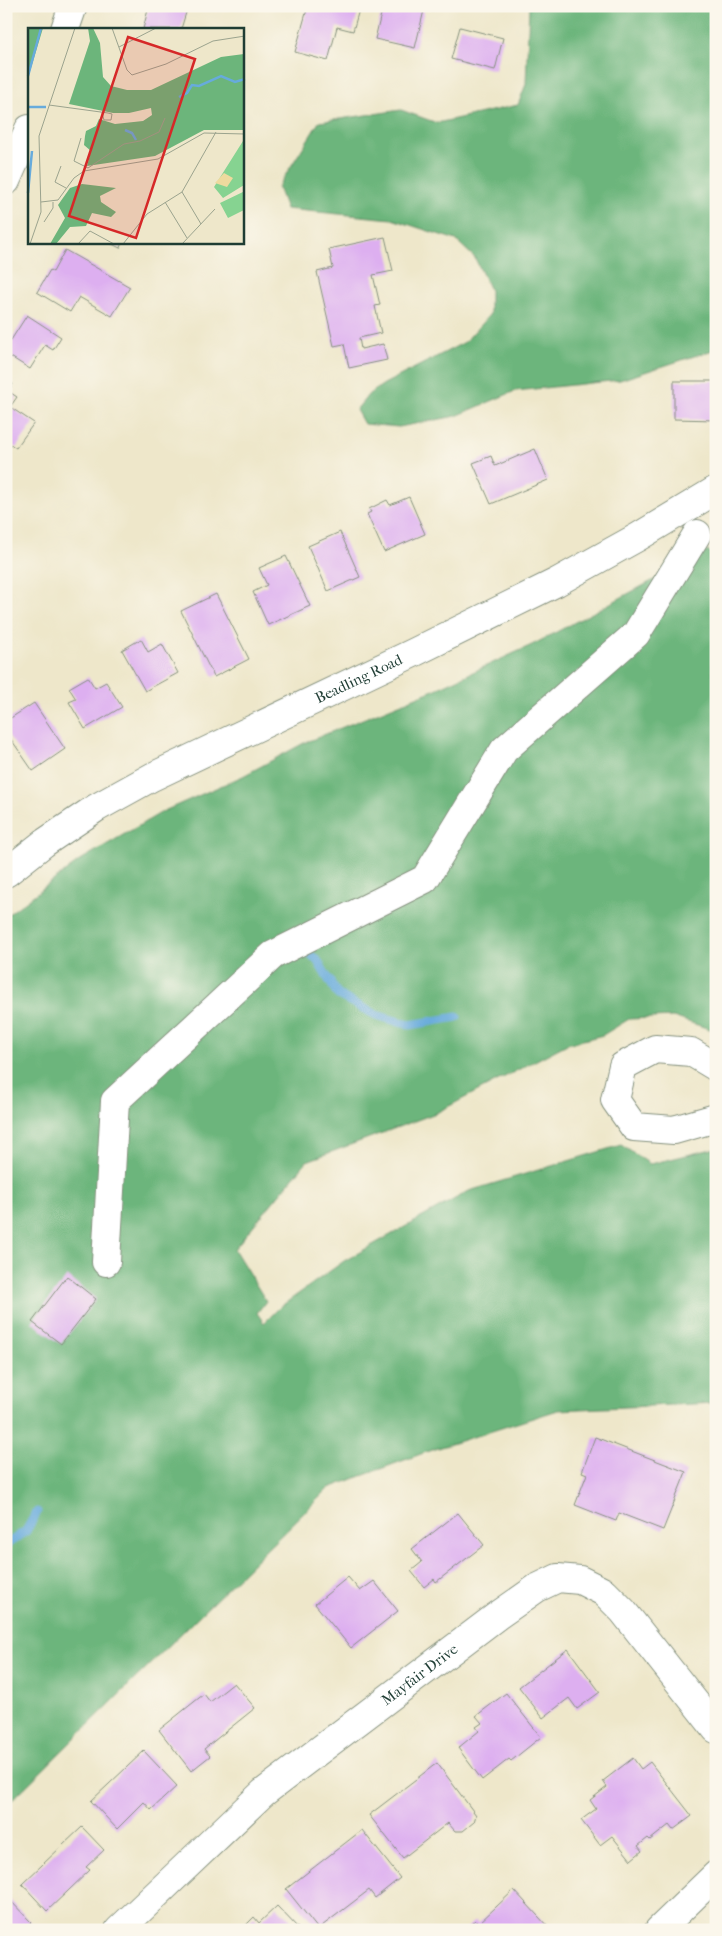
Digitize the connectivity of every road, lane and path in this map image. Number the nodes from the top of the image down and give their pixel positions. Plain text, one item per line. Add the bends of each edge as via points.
1 (73, 6) edge
2 (65, 28) edge
3 (28, 131) edge
4 (6, 181) edge
5 (716, 490) edge
6 (682, 511) junction
7 (706, 534) edge
8 (6, 872) edge
9 (716, 1067) edge
10 (716, 1118) edge
11 (106, 1262) dead end
12 (716, 1729) edge
13 (716, 1875) edge
14 (119, 1930) edge
15 (659, 1930) edge

1 - 2 street
3 - 4 street
5 - 6 street, Beadling Road
6 - 7 street
6 - 8 street, Beadling Road via 557,582 152,777 96,808
7 - 11 street via 636,634 504,750 425,879 273,955 115,1101
9 - 10 street via 691,1052 655,1048 623,1066 615,1100 634,1127 674,1130
12 - 14 street, Mayfair Drive via 623,1611 604,1592 580,1580 558,1578 537,1588 497,1616 263,1793
13 - 15 street

